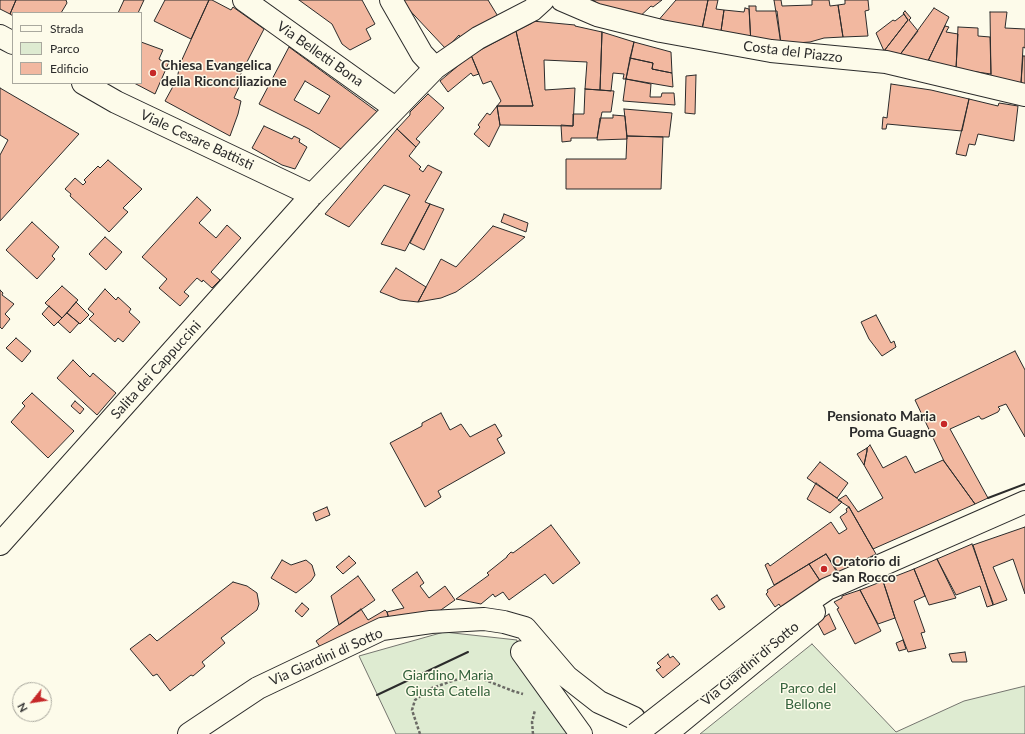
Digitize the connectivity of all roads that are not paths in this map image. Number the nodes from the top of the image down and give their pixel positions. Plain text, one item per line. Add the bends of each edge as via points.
1 (244, 0) edge
2 (391, 0) edge
3 (543, 0) edge
4 (562, 0) edge
5 (0, 36) edge
6 (12, 42) edge
7 (434, 68) junction
8 (85, 84) edge
9 (1025, 95) edge
10 (395, 108) junction
11 (312, 195) junction
12 (1025, 502) edge
13 (0, 544) edge
14 (827, 589) junction
15 (522, 652) dead end
16 (635, 726) edge
17 (189, 734) edge
18 (581, 734) edge
19 (666, 734) edge

1 - 10 street, Via Belletti Bona
2 - 7 street via 422,54
3 - 7 street, Salita dei Cappuccini via 532,10 478,38
4 - 9 street, Costa del Piazzo via 597,15 661,31 771,51 886,62
5 - 6 street
7 - 10 street, Salita dei Cappuccini
8 - 11 street, Viale Cesare Battisti via 116,102
10 - 11 street, Salita dei Cappuccini
11 - 13 street, Salita dei Cappuccini
12 - 14 street
14 - 16 street, bridge
14 - 19 street, Via Giardini di Sotto via 815,611
15 - 18 street
16 - 17 street, Via Giardini di Sotto via 567,677 525,628 484,619 431,622 382,629 258,688

